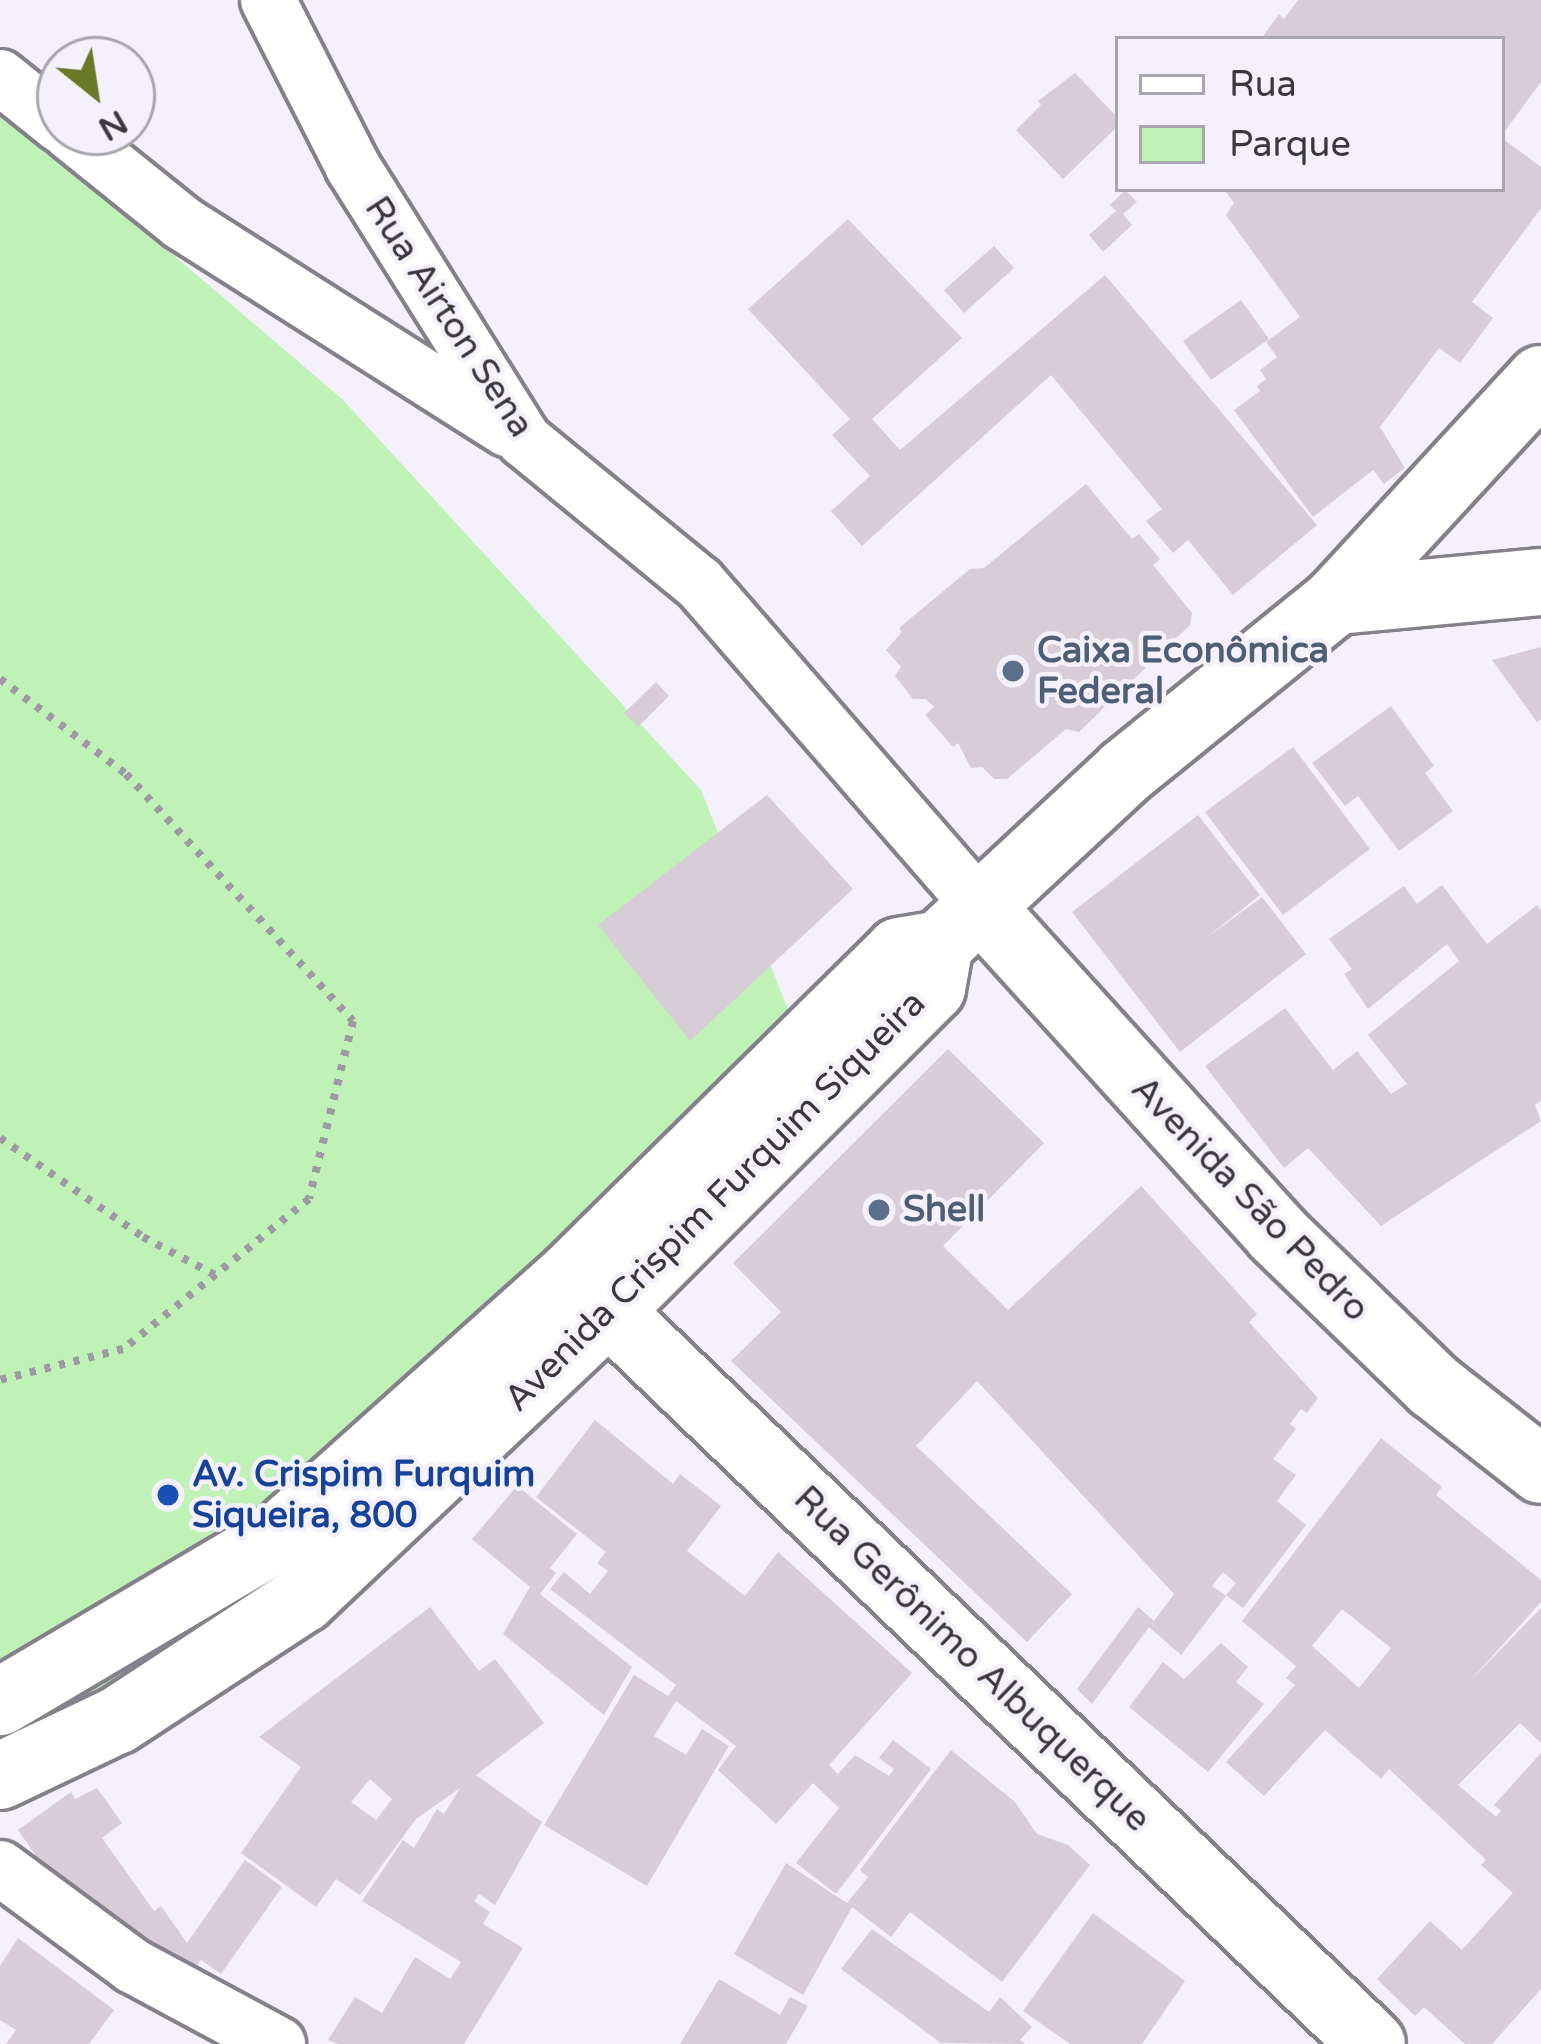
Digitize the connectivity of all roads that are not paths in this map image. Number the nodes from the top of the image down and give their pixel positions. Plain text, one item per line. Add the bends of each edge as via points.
1 (268, 0) edge
2 (0, 76) edge
3 (36, 105) edge
4 (99, 156) edge
5 (1541, 380) edge
6 (524, 440) junction
7 (1541, 582) edge
8 (1336, 601) junction
9 (960, 925) junction
10 (590, 1293) junction
11 (1541, 1470) edge
12 (0, 1702) edge
13 (0, 1776) edge
14 (0, 1868) edge
15 (268, 2042) edge
16 (1372, 2044) edge

1 - 6 street, Rua Airton Sena via 353,167
2 - 3 street
4 - 6 street via 182,223
5 - 8 main road, Avenida Crispim Furquim Siqueira
6 - 9 street, Rua Airton Sena via 699,583
7 - 8 main road
8 - 9 main road, Avenida Crispim Furquim Siqueira via 1125,772
9 - 10 main road, Avenida Crispim Furquim Siqueira via 898,951
9 - 11 main road, Avenida São Pedro via 1434,1386
10 - 12 main road, Avenida Crispim Furquim Siqueira via 277,1538
10 - 13 main road, Avenida Crispim Furquim Siqueira via 304,1599 118,1720
10 - 16 main road, Rua Gerônimo Albuquerque
14 - 15 street via 134,1966

